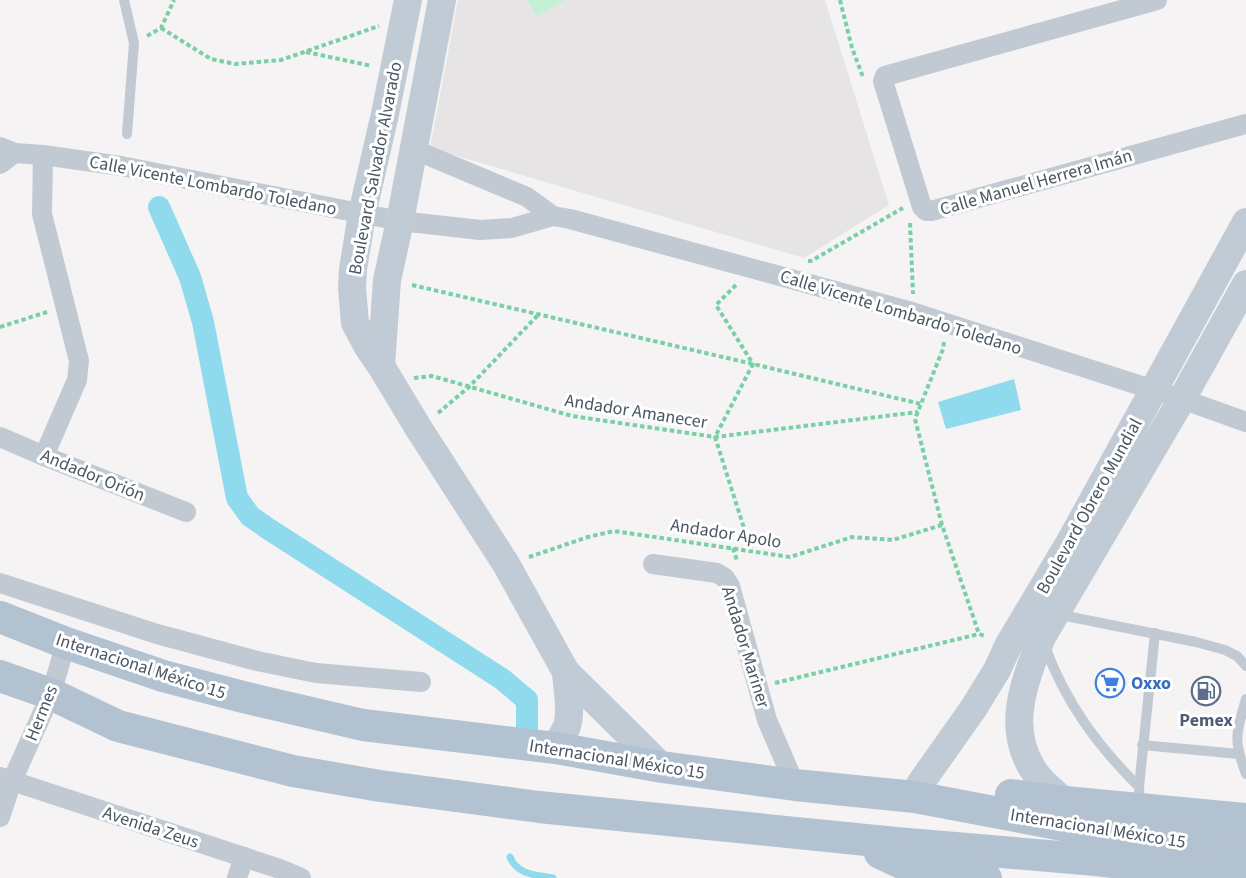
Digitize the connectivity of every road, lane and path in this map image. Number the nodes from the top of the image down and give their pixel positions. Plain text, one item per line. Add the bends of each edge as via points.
1 (124, 0) edge
2 (174, 0) edge
3 (442, 0) edge
4 (1157, 0) edge
5 (406, 8) edge
6 (161, 28) junction
7 (134, 44) junction
8 (305, 52) junction
9 (394, 70) junction
10 (1246, 123) edge
11 (127, 134) dead end
12 (413, 150) junction
13 (5, 154) edge
14 (43, 154) junction
15 (909, 205) dead end
16 (362, 214) junction
17 (553, 216) junction
18 (400, 221) junction
19 (1246, 222) edge
20 (799, 262) dead end
21 (752, 268) junction
22 (387, 279) junction
23 (1246, 284) edge
24 (65, 306) junction
25 (538, 315) junction
26 (947, 324) junction
27 (0, 327) edge
28 (753, 364) junction
29 (386, 373) junction
30 (469, 387) junction
31 (1154, 391) junction
32 (1182, 399) junction
33 (921, 404) junction
34 (918, 412) junction
35 (1246, 422) edge
36 (419, 429) junction
37 (0, 437) edge
38 (715, 437) junction
39 (44, 456) junction
40 (186, 512) dead end
41 (942, 525) junction
42 (751, 550) junction
43 (506, 564) junction
44 (653, 564) dead end
45 (0, 583) edge
46 (0, 617) edge
47 (1049, 626) junction
48 (1155, 633) junction
49 (979, 634) junction
50 (66, 643) junction
51 (1008, 646) junction
52 (1246, 666) edge
53 (566, 672) junction
54 (0, 676) edge
55 (422, 682) dead end
56 (775, 683) dead end
57 (51, 694) junction
58 (1246, 699) edge
59 (1142, 745) junction
60 (556, 748) junction
61 (1239, 754) junction
62 (662, 767) junction
63 (1246, 774) edge
64 (6, 779) edge
65 (920, 784) junction
66 (795, 785) junction
67 (873, 792) junction
68 (1140, 798) junction
69 (1065, 802) junction
70 (0, 817) edge
71 (1246, 819) edge
72 (863, 839) junction
73 (1095, 845) junction
74 (1246, 849) edge
75 (244, 857) junction
76 (237, 878) edge
77 (301, 878) edge
78 (986, 878) edge
79 (1246, 878) edge

1 - 7 lane
2 - 6 path
3 - 12 street, Boulevard Salvador Alvarado
4 - 10 street, Calle Manuel Herrera Imán via 887,74 883,81 919,202 931,211
5 - 8 path
5 - 9 street, Boulevard Salvador Alvarado
6 - 7 path
6 - 8 path via 212,59 235,64 281,60
7 - 11 lane
8 - 9 path
9 - 16 street, Boulevard Salvador Alvarado
12 - 17 street, Calle Vicente Lombardo Toledano via 527,197
12 - 18 street, Boulevard Salvador Alvarado
13 - 14 street, Calle Vicente Lombardo Toledano
14 - 16 street, Calle Vicente Lombardo Toledano via 122,165
14 - 24 street via 42,214
15 - 20 path via 811,261
16 - 18 street, Calle Vicente Lombardo Toledano
16 - 29 street, Boulevard Salvador Alvarado via 352,269 354,314
17 - 18 street, Calle Vicente Lombardo Toledano via 512,228 480,230
17 - 21 street, Calle Vicente Lombardo Toledano
18 - 22 street, Boulevard Salvador Alvarado
19 - 31 street, Boulevard Obrero Mundial
21 - 26 street, Calle Vicente Lombardo Toledano
21 - 28 path via 716,305
22 - 25 path
22 - 29 street, Boulevard Salvador Alvarado
23 - 32 street, Boulevard Obrero Mundial
24 - 27 path
24 - 39 street via 79,370
25 - 28 path
25 - 30 path
26 - 31 street, Calle Vicente Lombardo Toledano
26 - 33 path via 943,349
28 - 33 path
28 - 38 path
29 - 30 path, Andador Amanecer via 432,376
29 - 36 street, Boulevard Salvador Alvarado
30 - 36 path
30 - 38 path, Andador Amanecer via 572,416
31 - 32 street, Calle Vicente Lombardo Toledano
31 - 51 street, Boulevard Obrero Mundial
32 - 35 street, Calle Vicente Lombardo Toledano
32 - 47 street, Boulevard Obrero Mundial
33 - 34 path
34 - 38 path, Andador Amanecer
34 - 41 path via 915,419
36 - 43 street, Boulevard Salvador Alvarado
37 - 39 street, Andador Orión
38 - 42 path
39 - 40 street, Andador Orión
41 - 42 path, Andador Apolo via 893,540 852,537 790,557
41 - 49 path
42 - 43 path, Andador Apolo via 614,531
43 - 53 street, Boulevard Salvador Alvarado
44 - 66 street, Andador Mariner via 717,573 730,585 767,720
45 - 55 street via 157,634 257,661 316,673
46 - 50 main road, Internacional México 15
47 - 48 lane
47 - 68 lane via 1054,672 1074,707
47 - 69 street, Boulevard Obrero Mundial via 1030,667 1018,719 1021,740 1033,770
48 - 52 lane via 1225,650
48 - 59 lane
49 - 51 path
49 - 56 path
50 - 57 street, Hermes
50 - 60 main road, Internacional México 15 via 163,676 363,725
51 - 65 street, Boulevard Obrero Mundial via 978,700
53 - 60 street, Boulevard Salvador Alvarado via 569,717
53 - 62 street, Boulevard Salvador Alvarado
54 - 57 main road, Internacional México 15
57 - 64 street, Hermes
57 - 72 main road, Internacional México 15 via 118,726 326,777 539,807
58 - 61 lane via 1238,727
59 - 61 lane
59 - 68 lane
60 - 62 main road, Internacional México 15
61 - 63 lane
62 - 66 main road, Internacional México 15
64 - 70 street, Hermes
64 - 75 street, Avenida Zeus
65 - 67 main road via 889,784
65 - 69 main road
66 - 67 main road, Internacional México 15
67 - 73 main road, Internacional México 15 via 915,797
68 - 69 main road
68 - 71 main road
72 - 73 main road, Internacional México 15
72 - 78 main road via 906,865
73 - 74 main road, Internacional México 15
73 - 79 main road, Internacional México 15
75 - 76 street
75 - 77 street, Avenida Zeus

